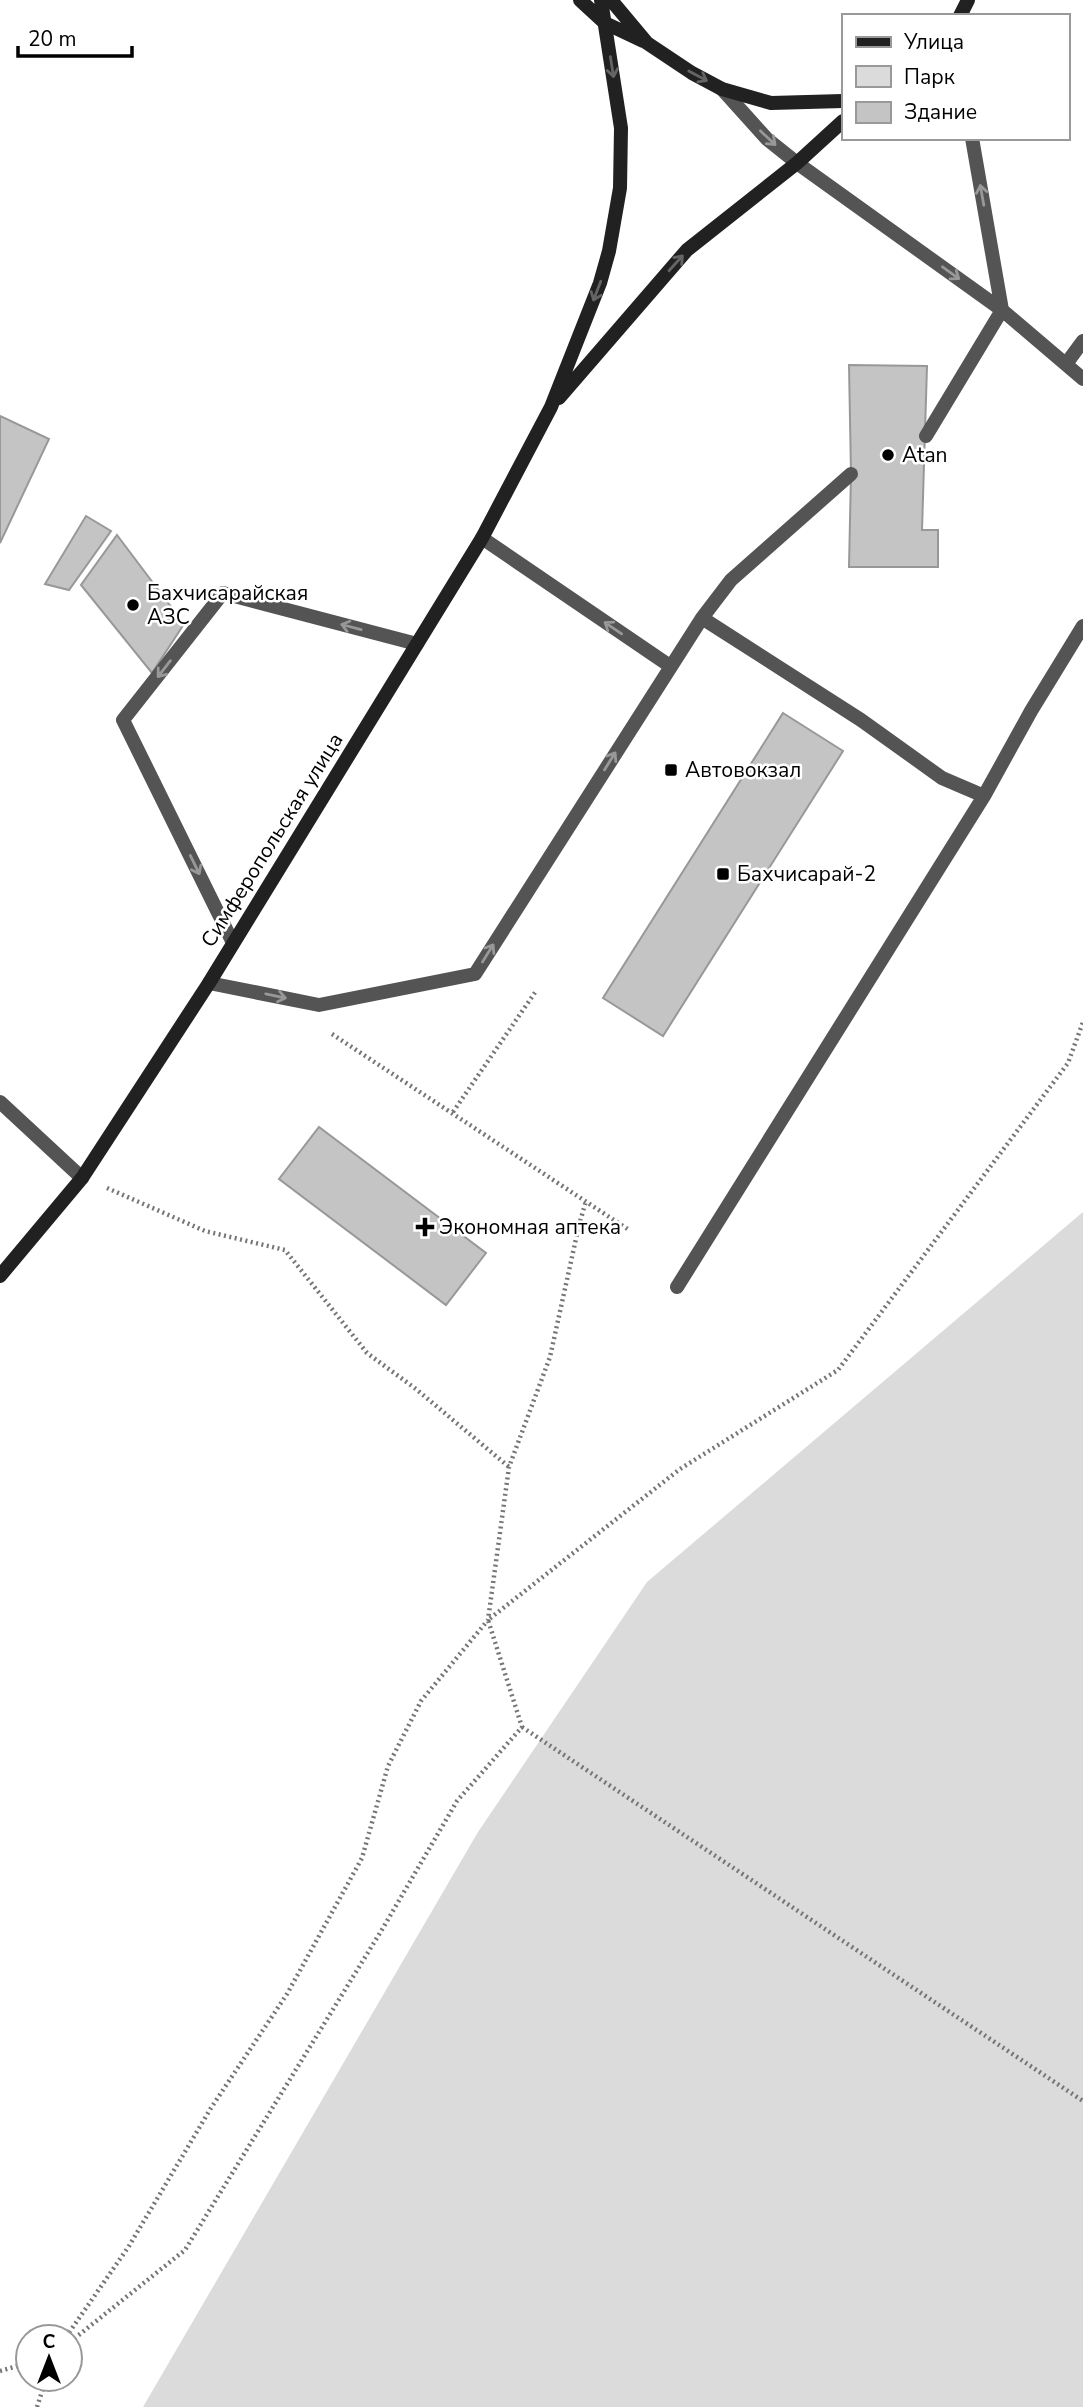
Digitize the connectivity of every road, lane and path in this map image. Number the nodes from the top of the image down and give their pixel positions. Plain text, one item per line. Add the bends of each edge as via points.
1 (580, 0) edge
2 (601, 0) edge
3 (611, 0) edge
4 (605, 23) junction
5 (647, 43) junction
6 (722, 89) junction
7 (842, 101) edge
8 (842, 122) edge
9 (972, 140) edge
10 (797, 163) junction
11 (1002, 310) junction
12 (1083, 341) edge
13 (1066, 364) junction
14 (1083, 379) edge
15 (551, 407) junction
16 (926, 436) dead end
17 (851, 474) dead end
18 (482, 538) junction
19 (702, 618) junction
20 (1083, 626) edge
21 (417, 644) junction
22 (670, 666) junction
23 (984, 796) junction
24 (233, 943) junction
25 (209, 982) junction
26 (536, 991) dead end
27 (1083, 1022) edge
28 (332, 1034) dead end
29 (0, 1102) edge
30 (453, 1112) junction
31 (82, 1178) junction
32 (586, 1201) junction
33 (629, 1230) dead end
34 (0, 1276) edge
35 (677, 1287) dead end
36 (509, 1467) junction
37 (488, 1620) junction
38 (522, 1727) junction
39 (1083, 2101) edge
40 (76, 2323) edge
41 (84, 2331) edge

1 - 4 main road
2 - 4 main road, Симферопольская улица
3 - 5 main road
4 - 5 main road
4 -> 15 main road, Симферопольская улица via 621,128 620,188 600,283
5 -> 6 main road
6 - 7 main road via 771,103
6 -> 10 lane
8 - 10 main road, Симферопольская улица
11 -> 9 lane
10 -> 11 lane
15 -> 10 main road, Симферопольская улица via 687,250
11 - 13 lane
11 - 16 lane
12 - 13 lane
13 - 14 lane
15 - 18 main road, Симферопольская улица
17 - 19 lane via 731,580
18 - 21 main road, Симферопольская улица
22 -> 18 lane
19 - 22 lane
19 - 23 lane via 942,778
20 - 23 lane
21 - 24 main road, Симферопольская улица
21 -> 24 lane via 223,593 123,720
25 -> 22 lane via 319,1005 475,974
23 - 35 lane
24 - 25 main road, Симферопольская улица
25 - 31 main road, Симферопольская улица
26 - 30 path
27 - 37 path via 1068,1063 838,1370 680,1469
28 - 30 path
29 - 31 lane
30 - 32 path
31 - 34 main road, Симферопольская улица
31 - 36 path via 205,1231 285,1250 367,1353
32 - 33 path
32 - 36 path via 550,1357
36 - 37 path
37 - 38 path
37 - 40 path via 421,1701 388,1766 362,1858 288,1994
38 - 39 path
38 - 41 path via 457,1801 185,2250

